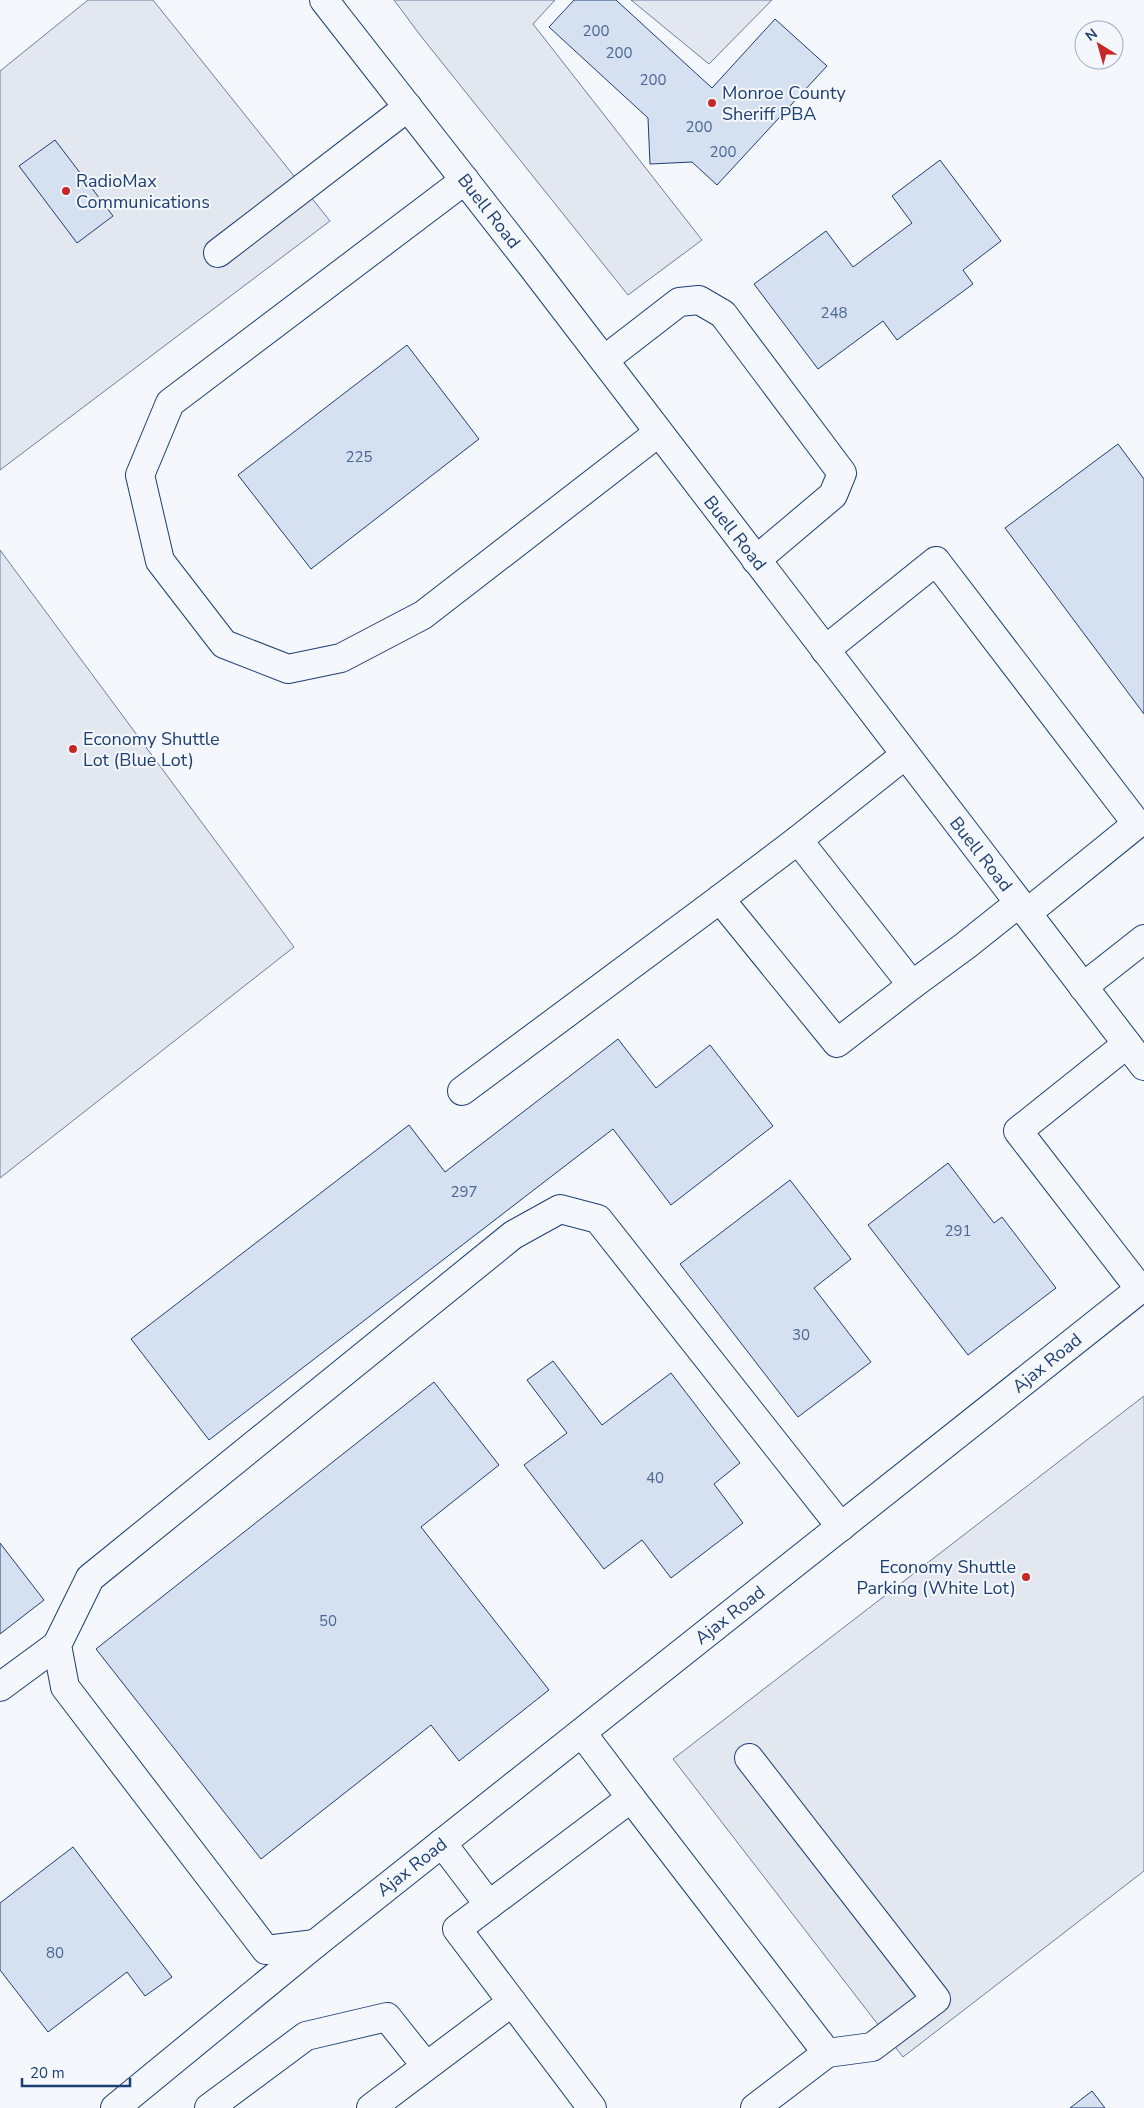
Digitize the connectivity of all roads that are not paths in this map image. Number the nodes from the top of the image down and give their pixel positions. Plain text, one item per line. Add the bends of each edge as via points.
1 (324, 0) edge
2 (408, 107) junction
3 (465, 180) junction
4 (218, 253) dead end
5 (604, 360) junction
6 (658, 434) junction
7 (756, 560) junction
8 (825, 650) junction
9 (905, 755) junction
10 (798, 840) junction
11 (720, 899) junction
12 (1023, 908) junction
13 (1144, 940) edge
14 (912, 985) junction
15 (1083, 987) junction
16 (1127, 1044) junction
17 (1144, 1066) edge
18 (462, 1091) dead end
19 (1142, 1287) edge
20 (841, 1527) junction
21 (58, 1645) junction
22 (0, 1687) edge
23 (582, 1733) junction
24 (749, 1758) dead end
25 (631, 1798) junction
26 (442, 1843) junction
27 (489, 1905) junction
28 (315, 1944) junction
29 (512, 2002) junction
30 (828, 2053) junction
31 (426, 2066) junction
32 (115, 2108) edge
33 (209, 2108) edge
34 (371, 2108) edge
35 (592, 2108) edge
36 (755, 2108) edge

1 - 2 street, Buell Road
2 - 3 street, Buell Road
2 - 4 street
3 - 5 street, Buell Road
3 - 6 street via 170,403 140,475 160,561 224,644 288,669 340,658 423,614
5 - 6 street, Buell Road
5 - 7 street via 679,302 699,300 723,314 842,473 833,495
6 - 7 street, Buell Road
7 - 8 street, Buell Road
8 - 9 street, Buell Road
8 - 12 street via 936,561 1137,824
9 - 10 street
9 - 12 street, Buell Road
10 - 11 street
10 - 14 street
11 - 14 street via 837,1043
11 - 18 street
12 - 14 street
12 - 15 street, Buell Road
13 - 15 street
15 - 16 street, Buell Road
16 - 17 street, Buell Road
16 - 19 street via 1018,1131
19 - 20 street, Ajax Road
20 - 21 street via 598,1219 560,1209 513,1236 90,1578
20 - 23 street, Ajax Road
21 - 22 street
21 - 28 street via 65,1687 266,1950
23 - 25 street
23 - 26 street, Ajax Road
24 - 30 street via 936,1998 872,2047
25 - 27 street
25 - 30 street
26 - 27 street
26 - 28 street, Ajax Road
27 - 29 street via 457,1929
28 - 32 street, Ajax Road
29 - 31 street
29 - 35 street
30 - 36 street
31 - 33 street via 387,2017 306,2036
31 - 34 street

